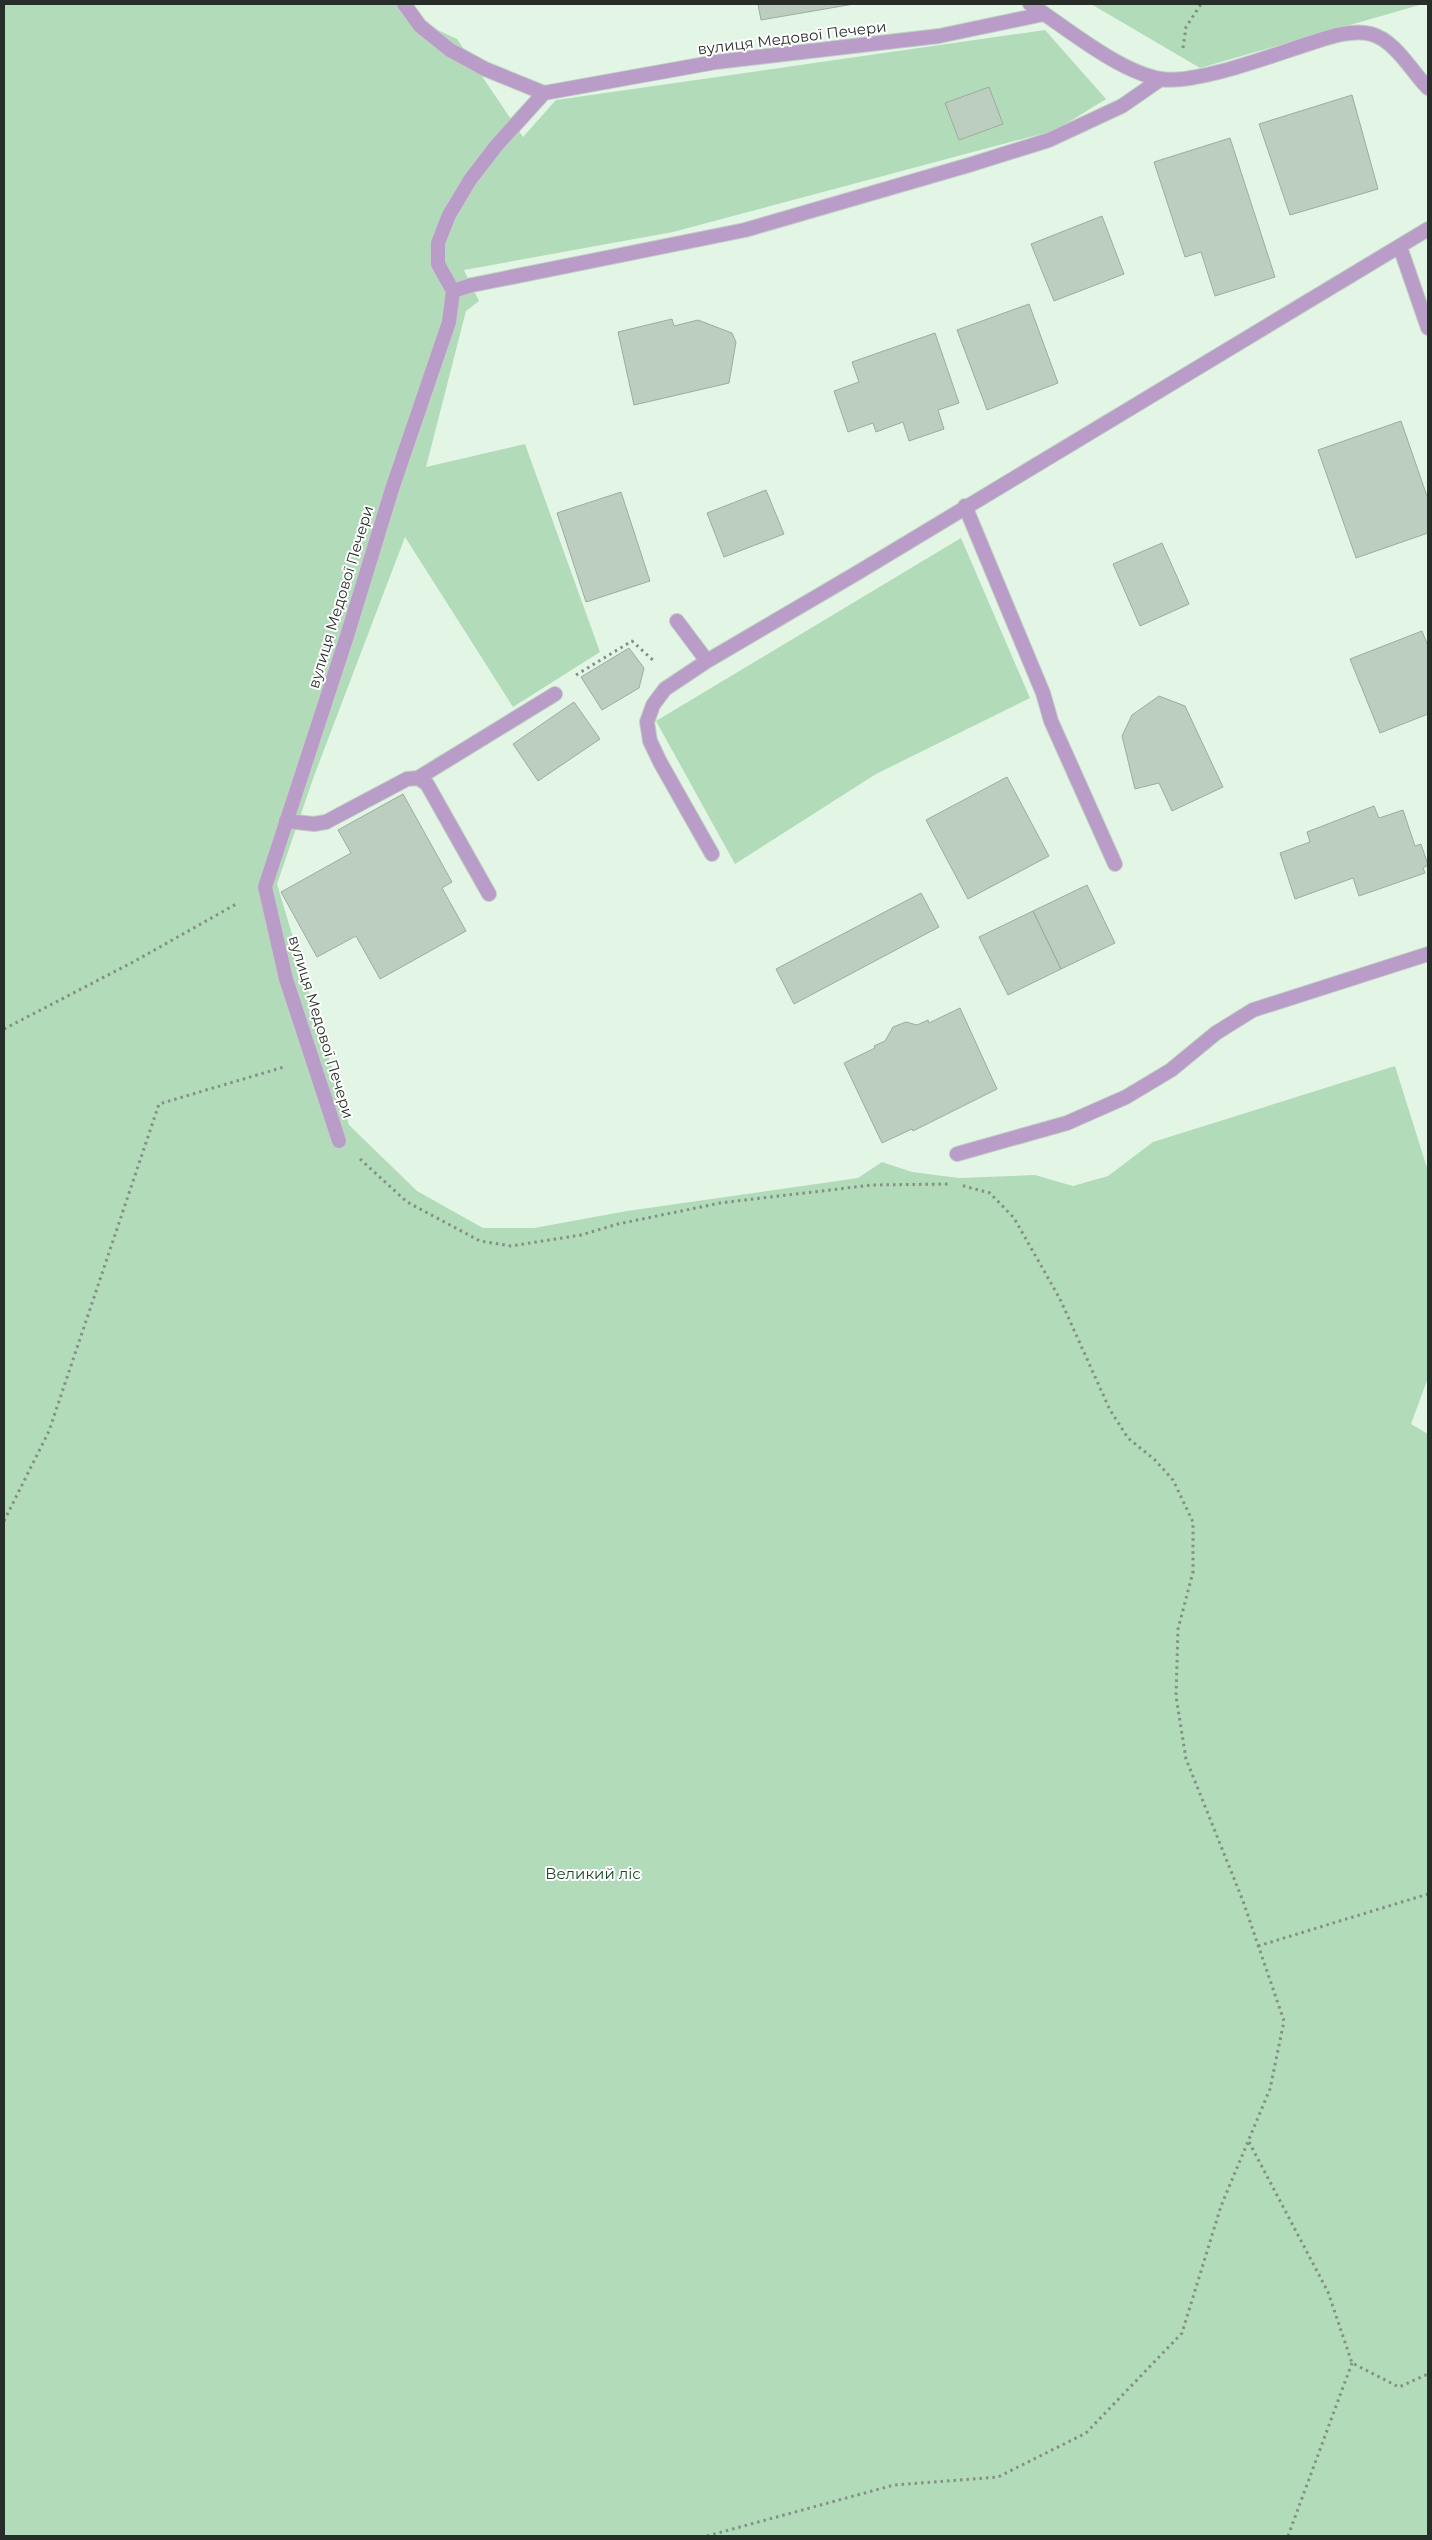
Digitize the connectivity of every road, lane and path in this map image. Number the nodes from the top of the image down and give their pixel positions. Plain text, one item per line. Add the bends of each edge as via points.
1 (404, 4) edge
2 (1030, 4) edge
3 (1201, 4) edge
4 (1044, 14) junction
5 (1178, 78) junction
6 (1161, 79) junction
7 (1428, 88) edge
8 (544, 93) junction
9 (1428, 229) edge
10 (1400, 247) junction
11 (453, 291) junction
12 (1428, 328) edge
13 (965, 506) junction
14 (678, 621) dead end
15 (654, 661) dead end
16 (706, 661) junction
17 (555, 694) joint
18 (418, 778) junction
19 (286, 821) junction
20 (712, 854) dead end
21 (1115, 864) dead end
22 (265, 887) junction
23 (489, 894) dead end
24 (1428, 954) edge
25 (4, 1029) edge
26 (311, 1059) junction
27 (339, 1141) joint
28 (957, 1154) dead end
29 (4, 1521) edge
30 (1428, 1894) edge
31 (1258, 1946) junction
32 (1248, 2141) junction
33 (1352, 2363) junction
34 (1428, 2374) edge
35 (707, 2536) edge
36 (1288, 2536) edge

1 - 8 street via 420,26 450,50 485,69
2 - 4 street
3 - 5 path via 1186,27
4 - 6 street via 1135,71
4 - 8 street, вулиця Медової Печери via 939,36 716,62
5 - 6 street
5 - 7 street via 1213,73 1329,37 1352,33 1371,34 1383,40
6 - 11 street via 1122,106 1049,140 969,165 745,230
8 - 11 street via 496,146 449,215 438,243 438,264
9 - 10 street
10 - 12 street
10 - 13 street
11 - 19 street, вулиця Медової Печери via 449,322
13 - 16 street
13 - 21 street via 1043,693 1051,721
14 - 16 street
15 - 17 path via 632,641 580,672
16 - 20 street via 665,689 653,705 647,722 650,740 660,762
17 - 18 street
18 - 19 street via 407,780 326,822
18 - 23 street via 427,784
19 - 22 street, вулиця Медової Печери
22 - 25 path via 134,962
22 - 26 street, вулиця Медової Печери via 286,979
24 - 28 street via 1253,1010 1216,1033 1171,1070 1126,1097 1066,1123
26 - 27 street, вулиця Медової Печери
26 - 29 path via 159,1104 49,1430
27 - 31 path via 407,1202 480,1242 511,1246 581,1235 618,1224 720,1204 872,1185 938,1183 962,1185 990,1193 1014,1218 1060,1299 1110,1410 1128,1438 1156,1460 1173,1480 1193,1522 1193,1572 1178,1629 1178,1705 1186,1759
30 - 31 path
31 - 32 path via 1284,2021 1270,2089
32 - 33 path via 1328,2292
32 - 35 path via 1221,2206 1182,2333 1086,2433 998,2477 894,2485
33 - 34 path via 1400,2387
33 - 36 path

